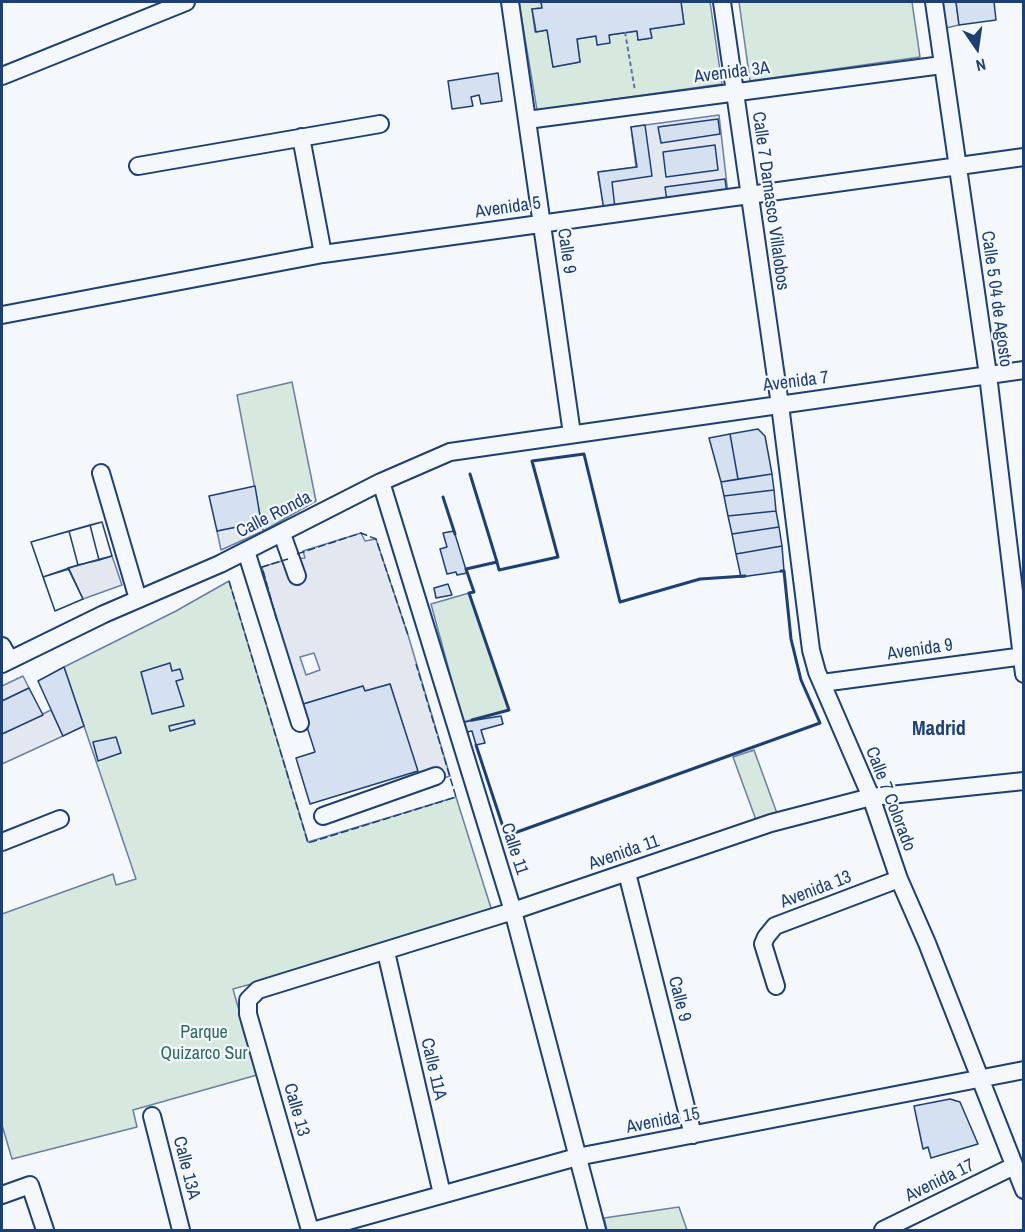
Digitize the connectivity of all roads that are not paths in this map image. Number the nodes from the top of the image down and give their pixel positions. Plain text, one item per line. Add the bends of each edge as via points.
1 (186, 2) edge
2 (510, 2) edge
3 (722, 2) edge
4 (933, 2) edge
5 (942, 65) junction
6 (2, 76) edge
7 (735, 93) junction
8 (527, 120) junction
9 (380, 123) dead end
10 (301, 137) junction
11 (1023, 157) edge
12 (138, 166) dead end
13 (957, 166) junction
14 (751, 195) junction
15 (542, 224) junction
16 (323, 254) junction
17 (2, 315) edge
18 (1023, 370) edge
19 (988, 375) junction
20 (780, 405) junction
21 (573, 434) junction
22 (101, 473) dead end
23 (381, 482) junction
24 (282, 534) junction
25 (246, 551) junction
26 (297, 576) dead end
27 (138, 599) junction
28 (4, 656) edge
29 (1022, 656) edge
30 (1023, 674) edge
31 (822, 683) junction
32 (300, 723) dead end
33 (436, 776) dead end
34 (1023, 781) edge
35 (871, 797) junction
36 (323, 816) dead end
37 (60, 819) dead end
38 (2, 842) edge
39 (627, 873) junction
40 (899, 879) junction
41 (513, 911) junction
42 (386, 952) junction
43 (776, 987) dead end
44 (248, 1000) joint
45 (1023, 1070) edge
46 (979, 1081) junction
47 (152, 1116) dead end
48 (693, 1135) junction
49 (577, 1157) junction
50 (1014, 1166) junction
51 (1023, 1190) edge
52 (442, 1194) junction
53 (2, 1195) edge
54 (45, 1230) edge
55 (181, 1230) edge
56 (310, 1230) edge
57 (315, 1230) edge
58 (597, 1230) edge
59 (883, 1230) edge

1 - 6 street
2 - 8 street, Calle 9
3 - 7 street, Calle 7 Damasco Villalobos
4 - 5 street, Calle 5 04 de Agosto
5 - 7 street, Avenida 3A
5 - 13 street, Calle 5 04 de Agosto
7 - 8 street, Avenida 3A
7 - 14 street, Calle 7 Damasco Villalobos
8 - 15 street, Calle 9
9 - 10 street
10 - 12 street
10 - 16 street
11 - 13 street, Avenida 5
13 - 14 street, Avenida 5
13 - 19 street, Calle 5 04 de Agosto
14 - 15 street, Avenida 5
14 - 20 street, Calle 7 Damasco Villalobos
15 - 16 street, Avenida 5
15 - 21 street, Calle 9
16 - 17 street, Avenida 5
18 - 19 street, Avenida 7
19 - 20 street, Avenida 7
19 - 29 street, Calle 5 04 de Agosto
20 - 21 street, Avenida 7
20 - 31 street, Calle 7 Colorado via 805,617
21 - 23 street, Calle Ronda via 450,452
22 - 27 street
23 - 24 street, Calle Ronda
23 - 41 street, Calle 11
24 - 25 street, Calle Ronda
24 - 26 street
25 - 27 street, Calle Ronda
25 - 32 street
27 - 28 street, Calle Ronda
29 - 30 street, Calle 5 04 de Agosto
29 - 31 street, Avenida 9
31 - 35 street, Calle 7 Colorado
33 - 36 street
34 - 35 street, Avenida 11
35 - 39 street, Avenida 11 via 771,823
35 - 40 street, Calle 7 Colorado
37 - 38 street
39 - 41 street, Avenida 11
39 - 48 street, Calle 9
40 - 43 street, Avenida 13 via 774,926 764,944
40 - 46 street, Calle 7 Colorado
41 - 42 street, Avenida 11
41 - 49 street, Calle 11
42 - 44 street, Avenida 11 via 258,990
42 - 52 street, Calle 11A
44 - 56 street, Calle 13 via 248,1014
45 - 46 street, Avenida 15
46 - 48 street, Avenida 15
46 - 50 street, Calle 7 Colorado
47 - 55 street, Calle 13A
48 - 49 street, Avenida 15
49 - 52 street, Avenida 15
49 - 58 street, Calle 11
50 - 51 street, Calle 7 Colorado
50 - 59 street, Avenida 17
52 - 57 street, Avenida 15
53 - 54 street via 30,1185

